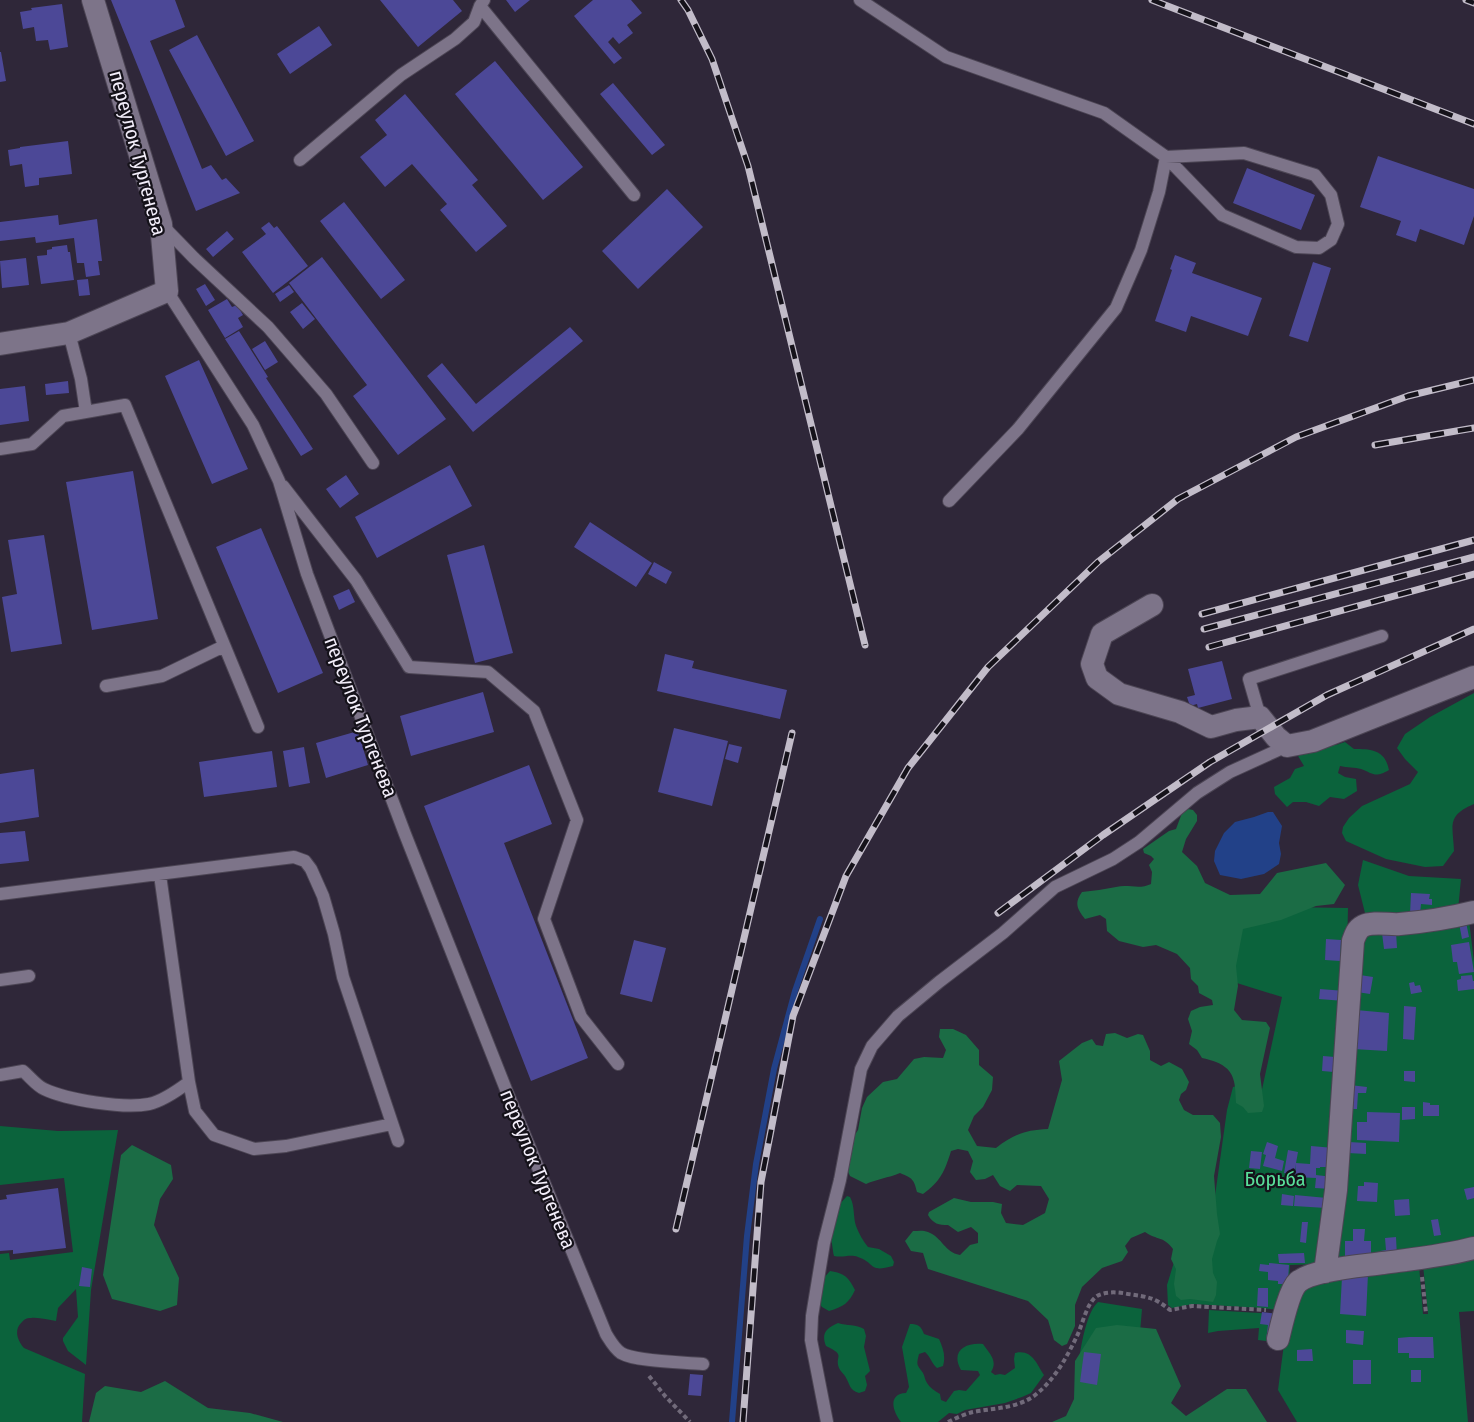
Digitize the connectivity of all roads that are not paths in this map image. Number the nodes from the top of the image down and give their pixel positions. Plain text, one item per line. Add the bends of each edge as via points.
1 (93, 0) edge
2 (860, 0) edge
3 (482, 3) edge
4 (1166, 157) junction
5 (300, 160) dead end
6 (634, 195) dead end
7 (161, 224) junction
8 (167, 291) junction
9 (69, 333) junction
10 (0, 344) edge
11 (86, 412) junction
12 (0, 450) edge
13 (373, 463) dead end
14 (279, 481) junction
15 (949, 501) dead end
16 (1152, 605) dead end
17 (1382, 636) dead end
18 (224, 646) junction
19 (1474, 677) edge
20 (106, 686) dead end
21 (1260, 717) junction
22 (258, 727) dead end
23 (1287, 746) junction
24 (160, 875) junction
25 (0, 894) edge
26 (1474, 912) edge
27 (29, 976) dead end
28 (0, 980) edge
29 (618, 1064) dead end
30 (0, 1075) edge
31 (189, 1082) junction
32 (392, 1124) junction
33 (398, 1141) dead end
34 (1474, 1248) edge
35 (1326, 1272) junction
36 (1278, 1339) dead end
37 (703, 1364) dead end
38 (826, 1422) edge

1 - 7 street, переулок Тургенева
2 - 4 lane via 946,57 1104,113
3 - 5 lane via 474,22 455,39 401,75
3 - 6 lane
4 - 4 lane via 1244,153 1315,175 1330,195 1338,224 1331,240 1319,248 1296,247 1222,215
4 - 15 lane via 1141,250 1116,308 1018,429
7 - 8 street, переулок Тургенева
7 - 13 lane via 268,327 326,394
8 - 9 street
8 - 14 lane, переулок Тургенева via 253,425
9 - 10 street
9 - 11 lane
11 - 12 lane via 63,416 32,444
11 - 18 lane via 125,405
14 - 29 lane via 356,580 409,667 488,672 534,711 578,820 544,919 581,1017
14 - 37 lane, переулок Тургенева via 307,574 401,823 606,1334 623,1354
16 - 21 street via 1102,633 1092,664 1097,678 1119,694 1180,712 1212,728
17 - 21 lane via 1250,679
18 - 20 lane via 162,676
18 - 22 lane
19 - 23 street via 1313,741
21 - 23 street
23 - 38 lane via 1230,772 1113,859 1054,887 898,1016 872,1046 861,1069 812,1316 811,1340
24 - 25 lane
24 - 31 lane
24 - 32 lane via 294,857 305,861 323,896 343,977
26 - 35 street via 1450,918 1372,924 1356,932
27 - 28 lane
30 - 31 lane via 23,1071 43,1089 122,1106 150,1104
31 - 32 lane via 195,1112 214,1135 254,1149
32 - 33 lane
34 - 35 street
35 - 36 street via 1296,1283

